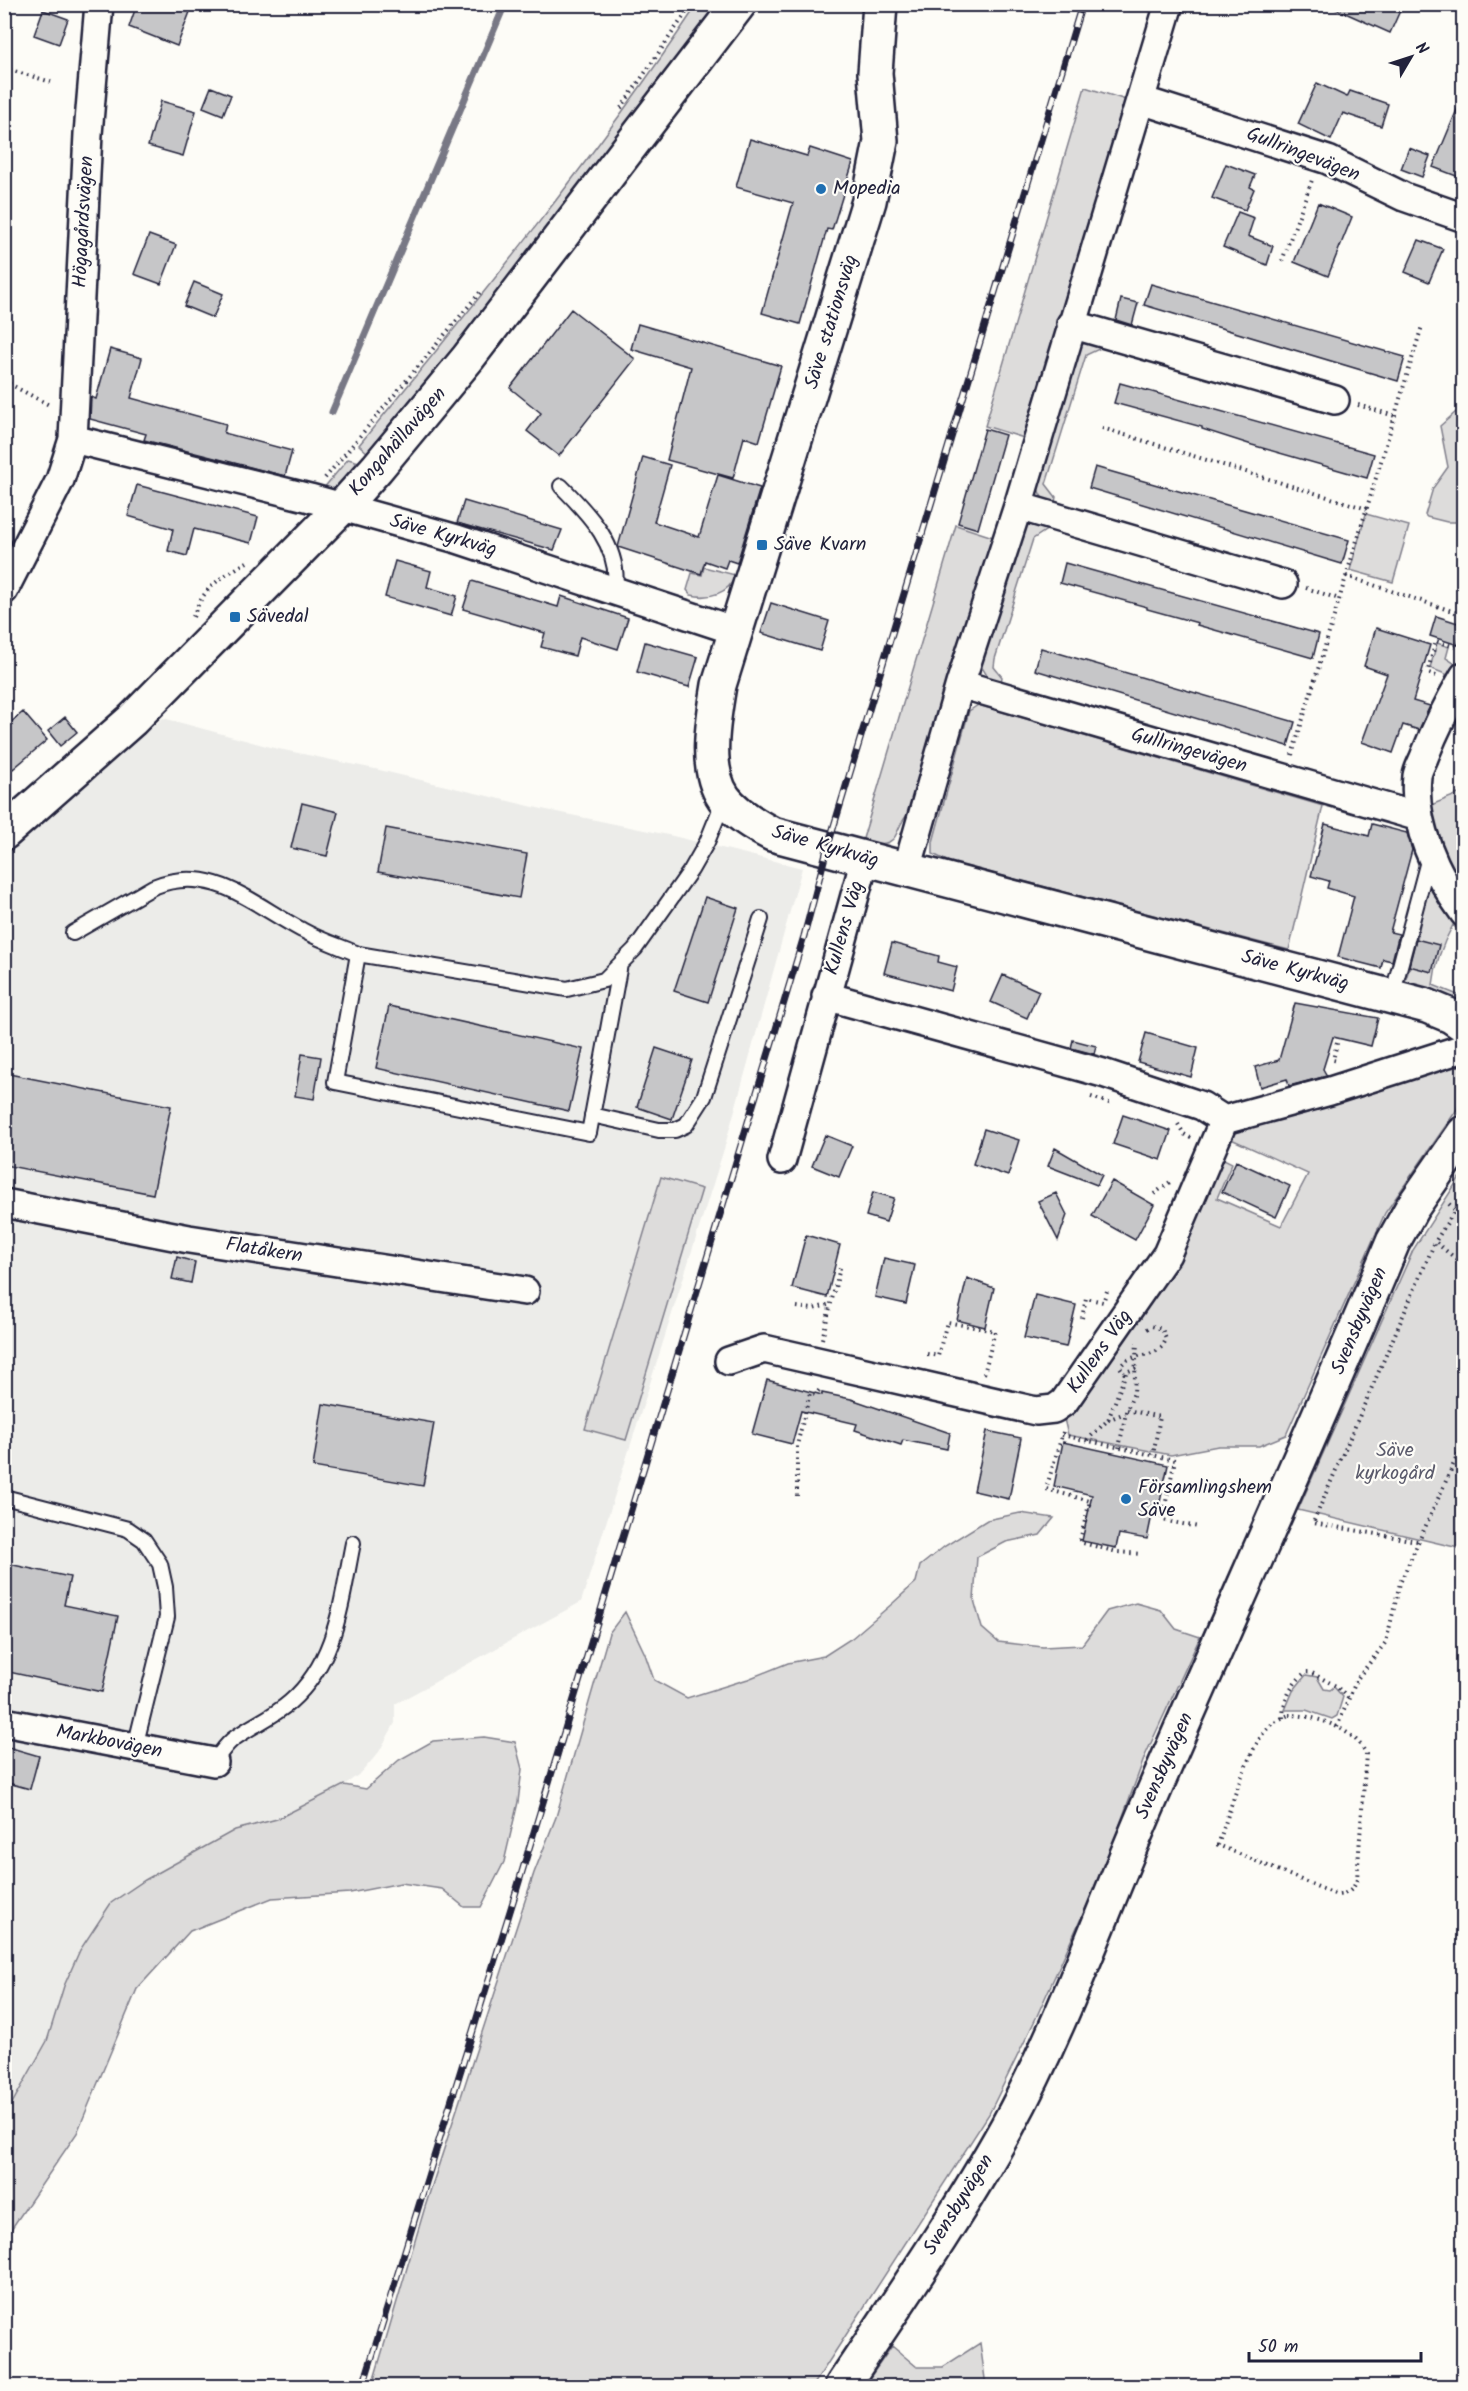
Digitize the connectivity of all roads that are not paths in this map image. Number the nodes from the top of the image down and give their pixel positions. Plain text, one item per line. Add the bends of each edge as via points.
1 (99, 4) edge
2 (739, 4) edge
3 (880, 4) edge
4 (1170, 4) edge
5 (1141, 100) junction
6 (1464, 218) edge
7 (1071, 324) junction
8 (1335, 400) road end
9 (73, 439) junction
10 (561, 486) dead end
11 (1018, 506) junction
12 (341, 508) junction
13 (1283, 584) road end
14 (4, 590) edge
15 (615, 590) junction
16 (735, 631) junction
17 (1461, 681) edge
18 (960, 684) junction
19 (724, 798) junction
20 (1419, 817) junction
21 (4, 833) edge
22 (1430, 852) junction
23 (865, 859) junction
24 (907, 869) junction
25 (1464, 913) edge
26 (761, 919) dead end
27 (73, 933) dead end
28 (358, 954) junction
29 (621, 963) junction
30 (826, 996) junction
31 (1392, 996) junction
32 (1464, 1025) edge
33 (1464, 1048) edge
34 (592, 1115) junction
35 (1224, 1120) junction
36 (1464, 1132) edge
37 (782, 1160) dead end
38 (4, 1203) edge
39 (525, 1291) dead end
40 (729, 1361) dead end
41 (4, 1497) edge
42 (352, 1543) dead end
43 (4, 1722) edge
44 (135, 1747) junction
45 (214, 1762) joint
46 (842, 2386) edge

1 - 9 street, Högagårdsvägen
2 - 12 street, Kongahällavägen via 448,384
3 - 16 street, Säve stationsväg via 875,73 881,141 869,201
4 - 5 street
5 - 6 street, Gullringevägen via 1320,158 1404,197
5 - 7 street
7 - 8 street
7 - 11 street
9 - 12 street
9 - 14 street, Högagårdsvägen via 60,480
10 - 15 lane via 587,512 606,541 617,574
11 - 13 street
11 - 18 street
12 - 15 street, Säve Kyrkväg via 457,539
12 - 21 street, Kongahällavägen via 132,720
15 - 16 street, Säve Kyrkväg
16 - 19 street, Säve Kyrkväg via 719,685 712,732 715,771
17 - 20 street via 1437,724 1417,775
18 - 20 street, Gullringevägen
18 - 24 street
19 - 23 street, Säve Kyrkväg via 772,834
19 - 29 lane via 691,870
20 - 22 street
22 - 25 street via 1449,893
22 - 31 lane
23 - 24 street, Säve Kyrkväg
23 - 30 street, Kullens Väg
24 - 31 street, Säve Kyrkväg
26 - 34 lane via 704,1097 686,1125 658,1130
27 - 28 lane via 153,887 200,879 230,888 301,930
28 - 29 lane via 567,989 604,980
28 - 34 lane via 334,1082 589,1133
29 - 34 lane
30 - 35 street, Kullens Väg via 1103,1073 1202,1106
30 - 37 street, Kullens Väg
31 - 32 street, Säve Kyrkväg via 1439,1010
33 - 35 street
35 - 40 street, Kullens Väg via 1167,1254 1064,1402 1053,1409 1036,1411 764,1349
36 - 46 street, Svensbyvägen via 1393,1242 1031,2080 979,2173
38 - 39 street, Flatåkern via 189,1239
41 - 44 lane via 128,1529 144,1540 160,1564 167,1617
42 - 45 lane via 327,1654 312,1680 289,1703 230,1741
43 - 44 street, Markbovägen
44 - 45 street, Markbovägen

